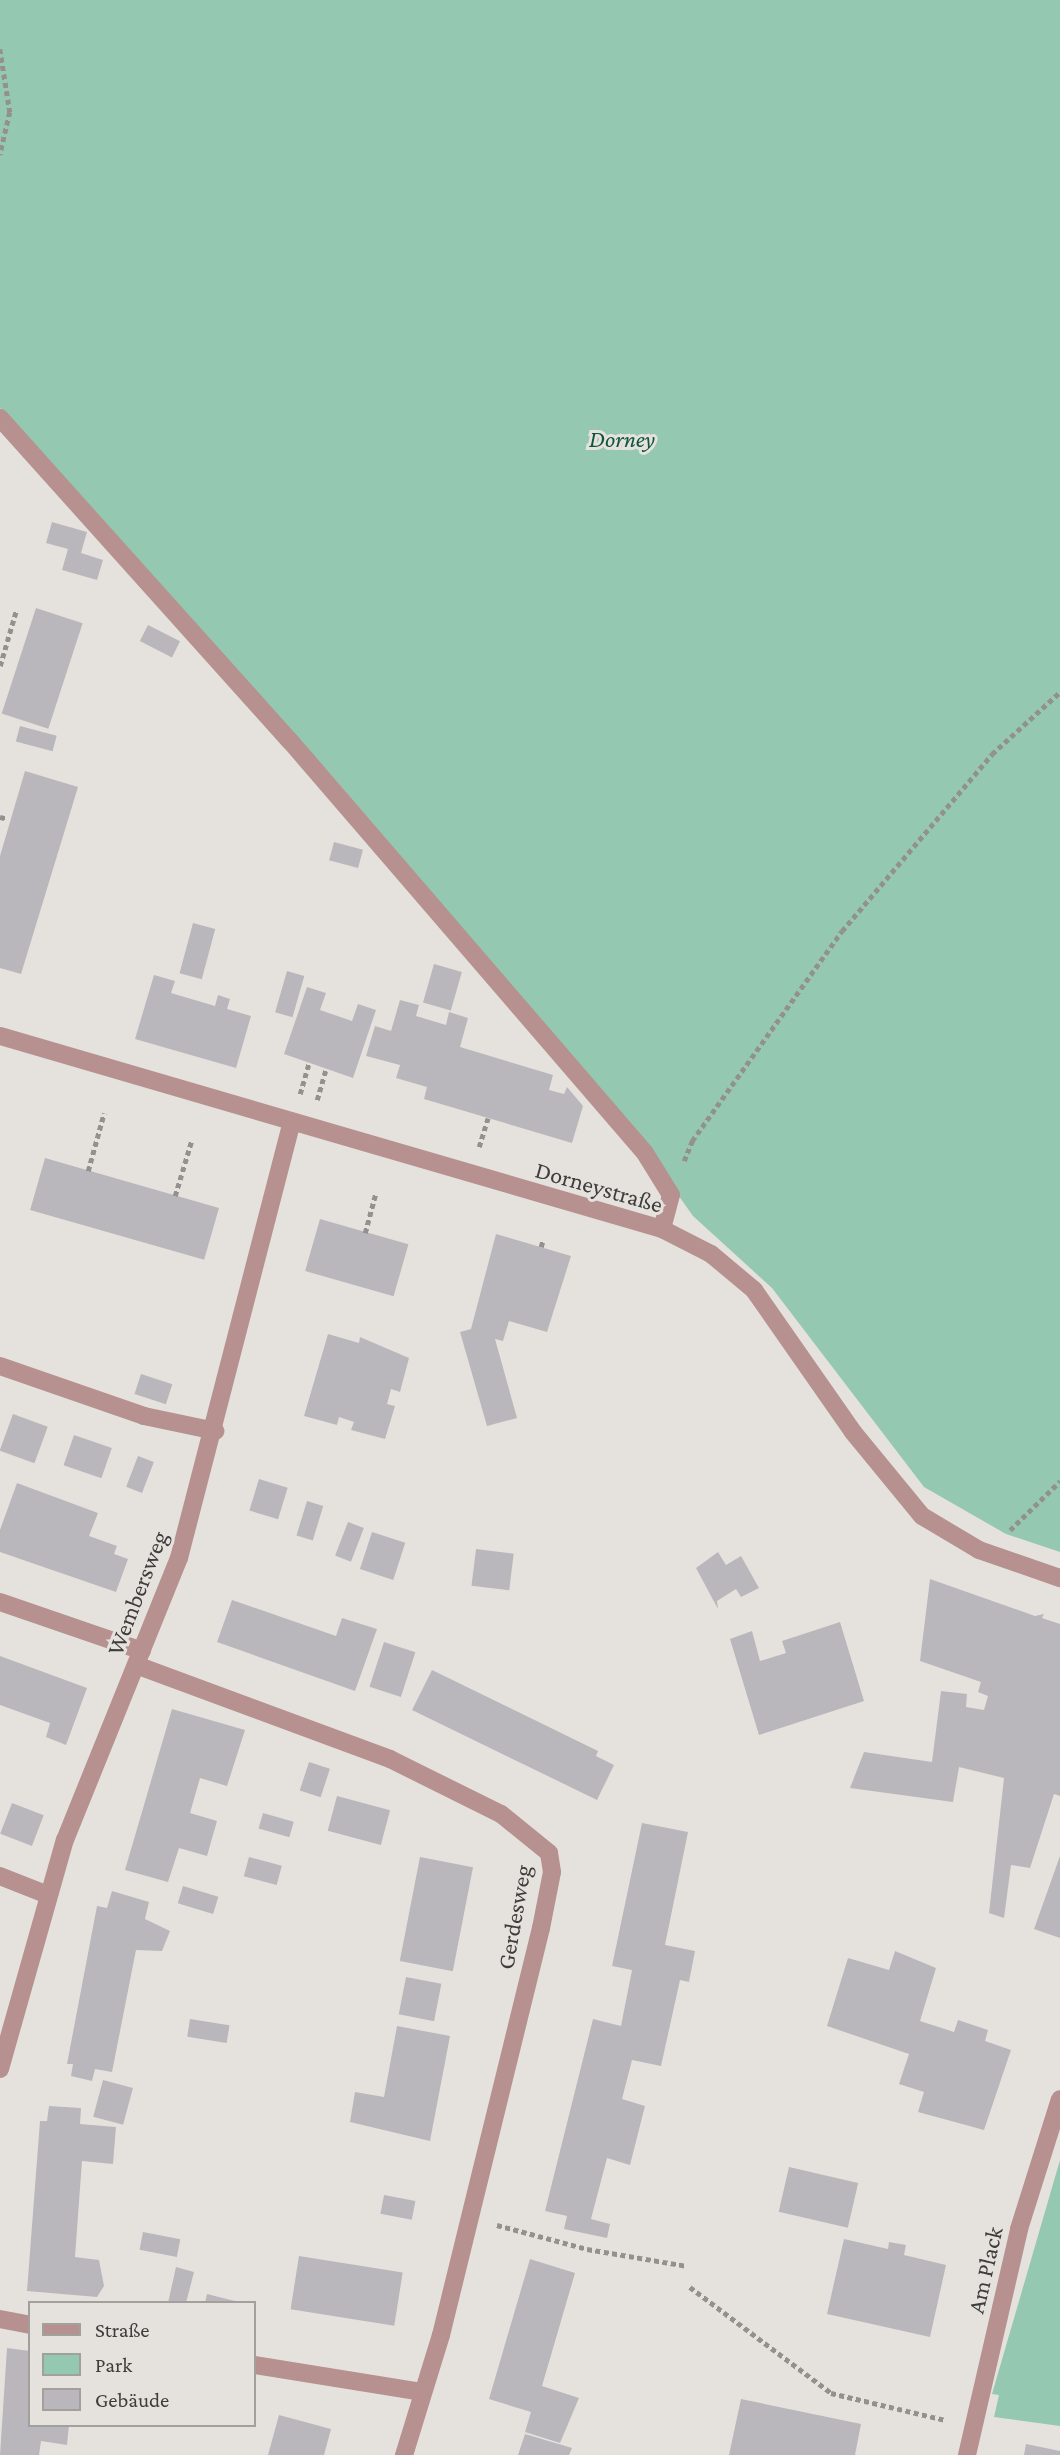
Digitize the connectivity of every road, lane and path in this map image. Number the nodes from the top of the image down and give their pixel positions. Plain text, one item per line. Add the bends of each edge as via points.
1 (0, 49) edge
2 (0, 155) edge
3 (0, 418) edge
4 (16, 611) dead end
5 (0, 666) edge
6 (1060, 692) edge
7 (0, 817) edge
8 (8, 819) dead end
9 (0, 1036) edge
10 (309, 1062) dead end
11 (326, 1068) dead end
12 (300, 1095) dead end
13 (317, 1100) dead end
14 (104, 1113) dead end
15 (488, 1118) dead end
16 (291, 1125) junction
17 (192, 1139) dead end
18 (479, 1148) dead end
19 (88, 1171) dead end
20 (376, 1192) dead end
21 (671, 1195) junction
22 (175, 1196) dead end
23 (662, 1229) junction
24 (365, 1233) dead end
25 (543, 1239) dead end
26 (541, 1247) dead end
27 (0, 1366) edge
28 (215, 1431) junction
29 (1060, 1481) edge
30 (989, 1554) junction
31 (1060, 1578) edge
32 (0, 1602) edge
33 (139, 1658) junction
34 (0, 1876) edge
35 (48, 1895) junction
36 (0, 2068) edge
37 (1060, 2099) edge
38 (469, 2218) junction
39 (687, 2266) dead end
40 (690, 2287) dead end
41 (0, 2319) edge
42 (28, 2325) edge
43 (256, 2365) edge
44 (423, 2392) junction
45 (946, 2420) dead end
46 (404, 2455) edge
47 (967, 2455) edge

1 - 2 path via 10,112
3 - 21 street via 291,742 645,1153
4 - 5 path
6 - 21 path via 992,754 842,930 692,1141
7 - 8 path
9 - 16 street, Dorneystraße
10 - 12 path
11 - 13 path
14 - 19 path
15 - 18 path
16 - 23 street, Dorneystraße
16 - 28 street, Wembersweg
17 - 22 path
20 - 24 path
21 - 23 street
23 - 30 street, Dorneystraße via 711,1254 754,1290 901,1496 945,1533
25 - 26 path
27 - 28 street via 144,1416
28 - 33 street, Wembersweg via 179,1558
29 - 30 path
30 - 31 street, Dorneystraße
32 - 33 street, Gerdesweg
33 - 35 street, Wembersweg
33 - 38 street, Gerdesweg via 390,1759 501,1814 549,1853 552,1872 541,1928
34 - 35 street
35 - 36 street, Wembersweg
37 - 47 street, Am Plack via 1019,2229
38 - 39 path via 587,2249
38 - 44 street, Gerdesweg
40 - 45 path via 831,2393
41 - 42 street
43 - 44 street
44 - 46 street, Gerdesweg

